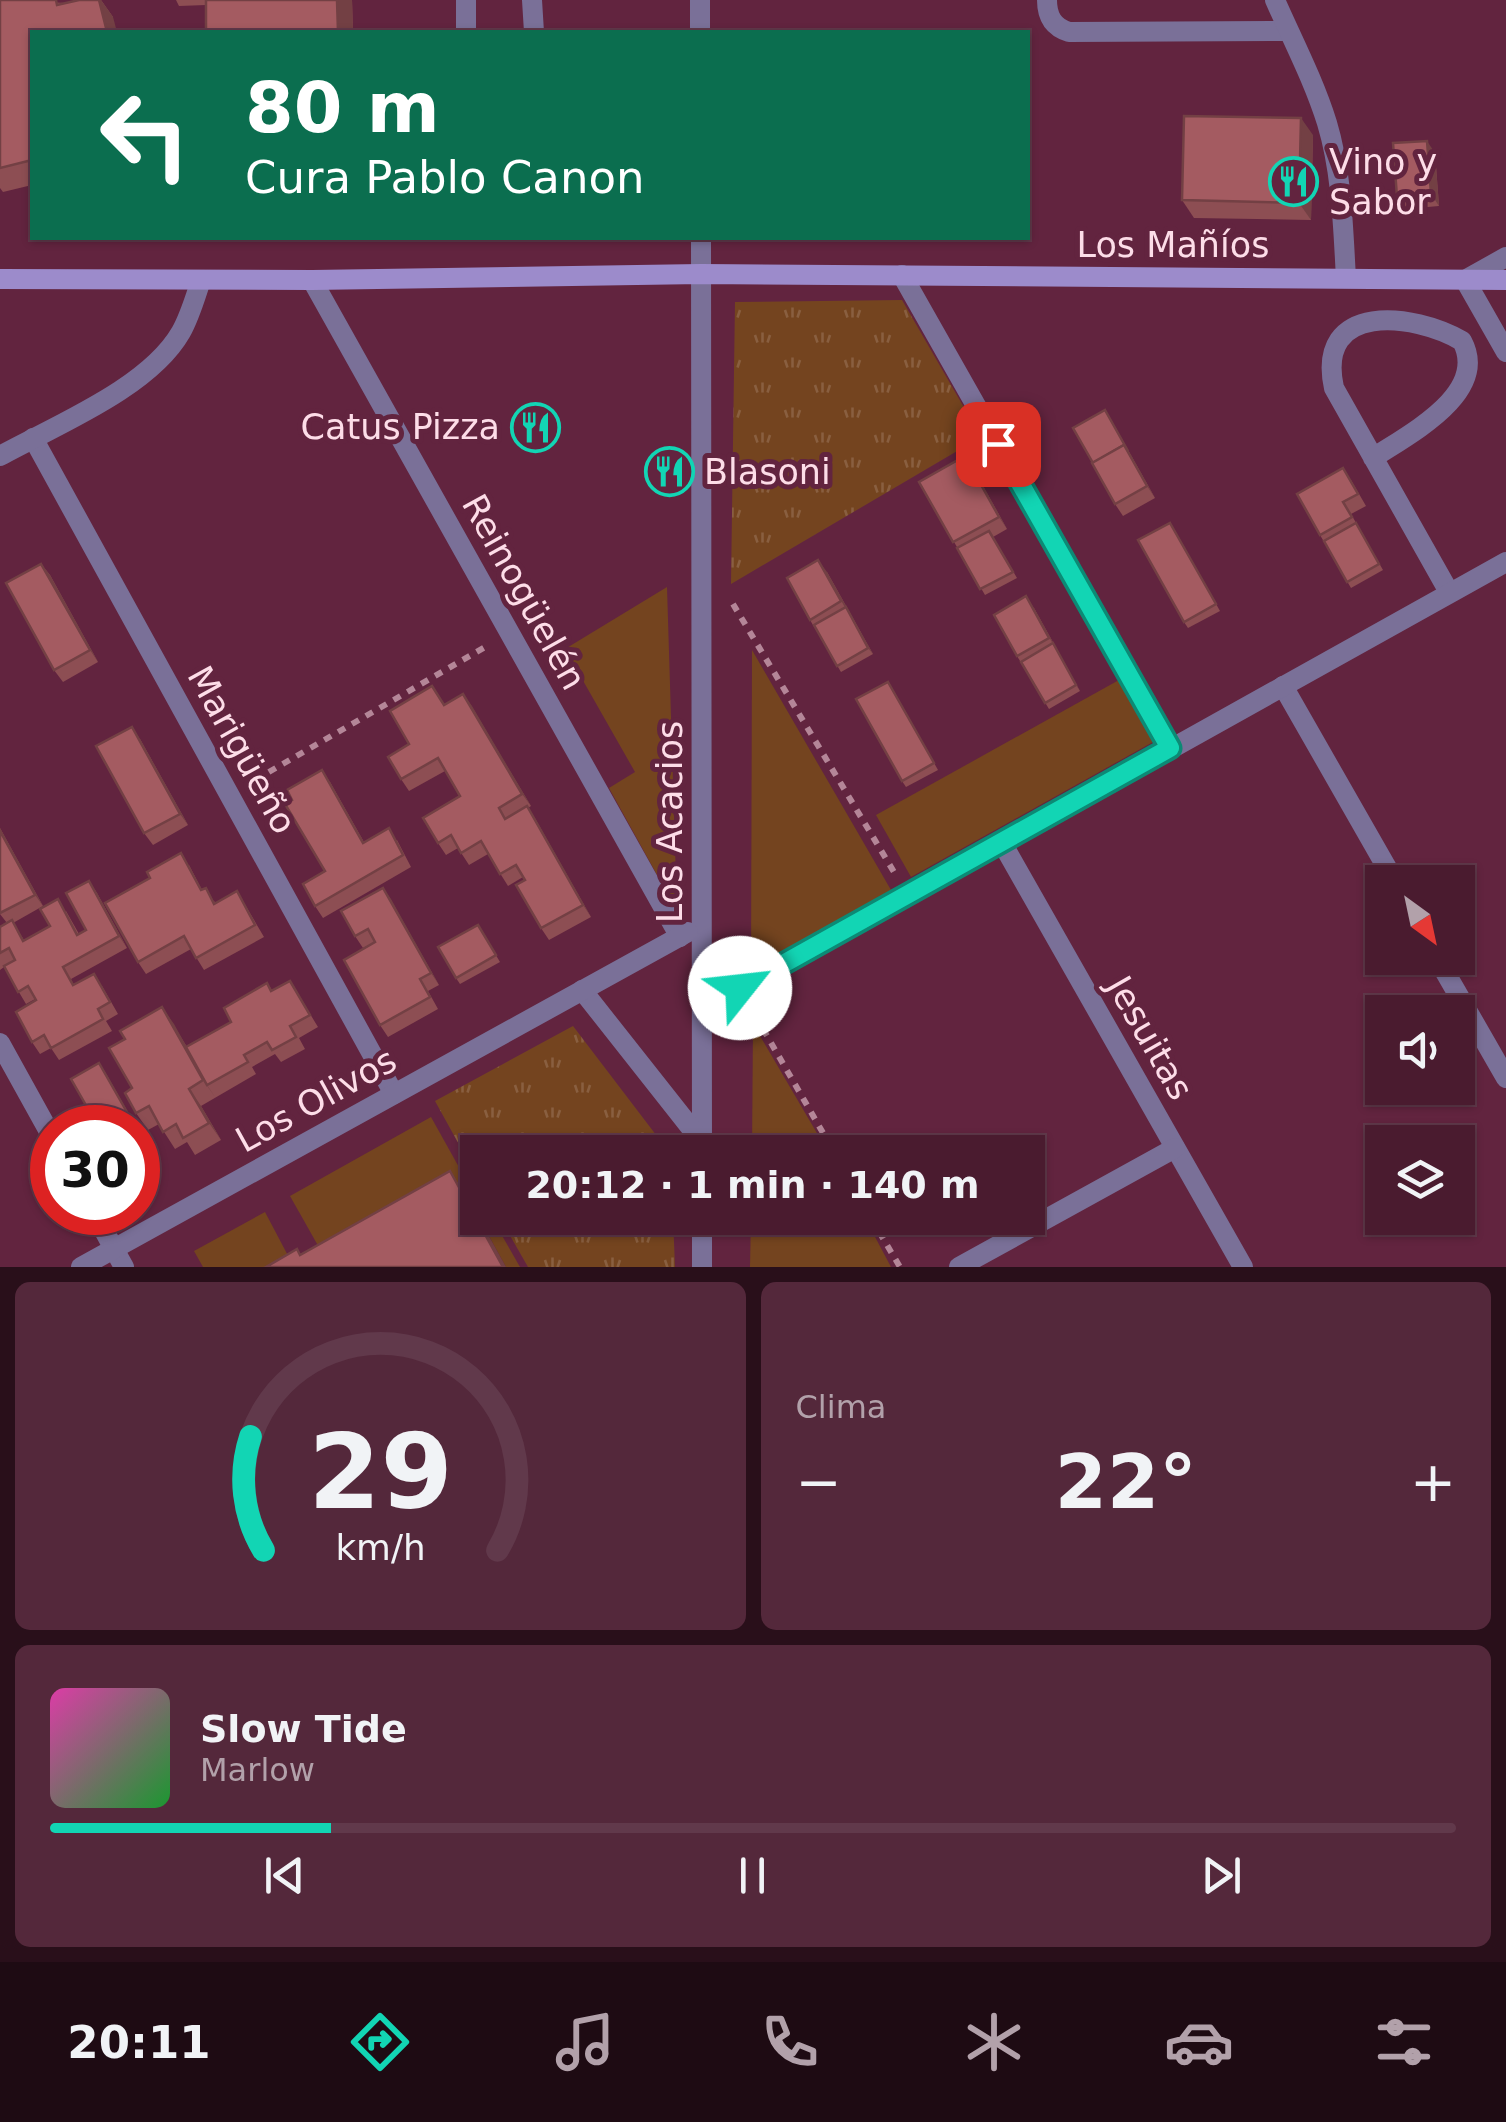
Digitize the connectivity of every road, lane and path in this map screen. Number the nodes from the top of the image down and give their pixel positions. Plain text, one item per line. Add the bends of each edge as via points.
1 (466, 0) edge
2 (532, 0) edge
3 (700, 0) edge
4 (1047, 0) edge
5 (1275, 0) edge
6 (466, 30) edge
7 (534, 30) edge
8 (700, 30) edge
9 (1288, 31) junction
10 (701, 240) edge
11 (1506, 257) edge
12 (701, 274) junction
13 (902, 275) junction
14 (1346, 278) junction
15 (0, 279) edge
16 (201, 280) junction
17 (312, 280) junction
18 (1465, 280) junction
19 (1506, 280) edge
20 (1503, 346) edge
21 (1468, 352) junction
22 (33, 438) junction
23 (0, 456) edge
24 (1373, 458) junction
25 (1506, 562) edge
26 (1449, 592) junction
27 (732, 604) dead end
28 (510, 633) junction
29 (1283, 686) junction
30 (1170, 748) junction
31 (229, 794) junction
32 (1001, 842) junction
33 (1385, 865) edge
34 (908, 894) junction
35 (702, 924) junction
36 (680, 937) junction
37 (1448, 975) edge
38 (740, 988) junction
39 (582, 990) junction
40 (703, 1010) junction
41 (0, 1043) edge
42 (1506, 1078) edge
43 (394, 1094) junction
44 (34, 1105) edge
45 (693, 1135) edge
46 (702, 1135) edge
47 (824, 1135) edge
48 (1175, 1148) junction
49 (106, 1235) edge
50 (702, 1235) edge
51 (882, 1235) edge
52 (119, 1258) edge
53 (81, 1267) edge
54 (702, 1267) edge
55 (900, 1267) edge
56 (959, 1267) edge
57 (1242, 1267) edge

1 - 6 street
2 - 7 street
3 - 8 street
4 - 9 street via 1049,17 1069,32
5 - 9 street
9 - 14 street via 1328,127
10 - 12 street, Los Acacios
11 - 18 street
12 - 13 street, Los Mañíos
12 - 17 street, Los Mañíos
12 - 35 street, Los Acacios
13 - 14 street, Los Mañíos
13 - 30 street
14 - 18 street, Los Mañíos
15 - 16 street, Los Mañíos
16 - 17 street, Los Mañíos
16 - 22 street via 180,334 148,370
17 - 28 street, Reinogüelén
18 - 19 street, Los Mañíos
18 - 20 street
20 - 21 street
21 - 24 street via 1462,389
21 - 24 street via 1438,327 1410,321 1368,321 1344,334 1331,360 1334,388
22 - 23 street
22 - 31 street, Marigüeño
24 - 26 street
25 - 26 street
26 - 29 street
27 - 34 path
28 - 31 path
28 - 36 street, Reinogüelén
29 - 30 street
29 - 33 street
30 - 32 street
31 - 43 street, Marigüeño
32 - 34 street
32 - 48 street, Jesuitas
34 - 38 street
35 - 36 street, Los Olivos
35 - 40 street, Los Acacios
36 - 39 street, Los Olivos
37 - 42 street
38 - 40 street
38 - 47 path
39 - 43 street, Los Olivos
39 - 45 street
40 - 46 street, Los Acacios
41 - 44 street
43 - 52 street, Los Olivos
48 - 56 street
48 - 57 street, Jesuitas
49 - 52 street
50 - 54 street
51 - 55 path
52 - 53 street, Los Olivos

